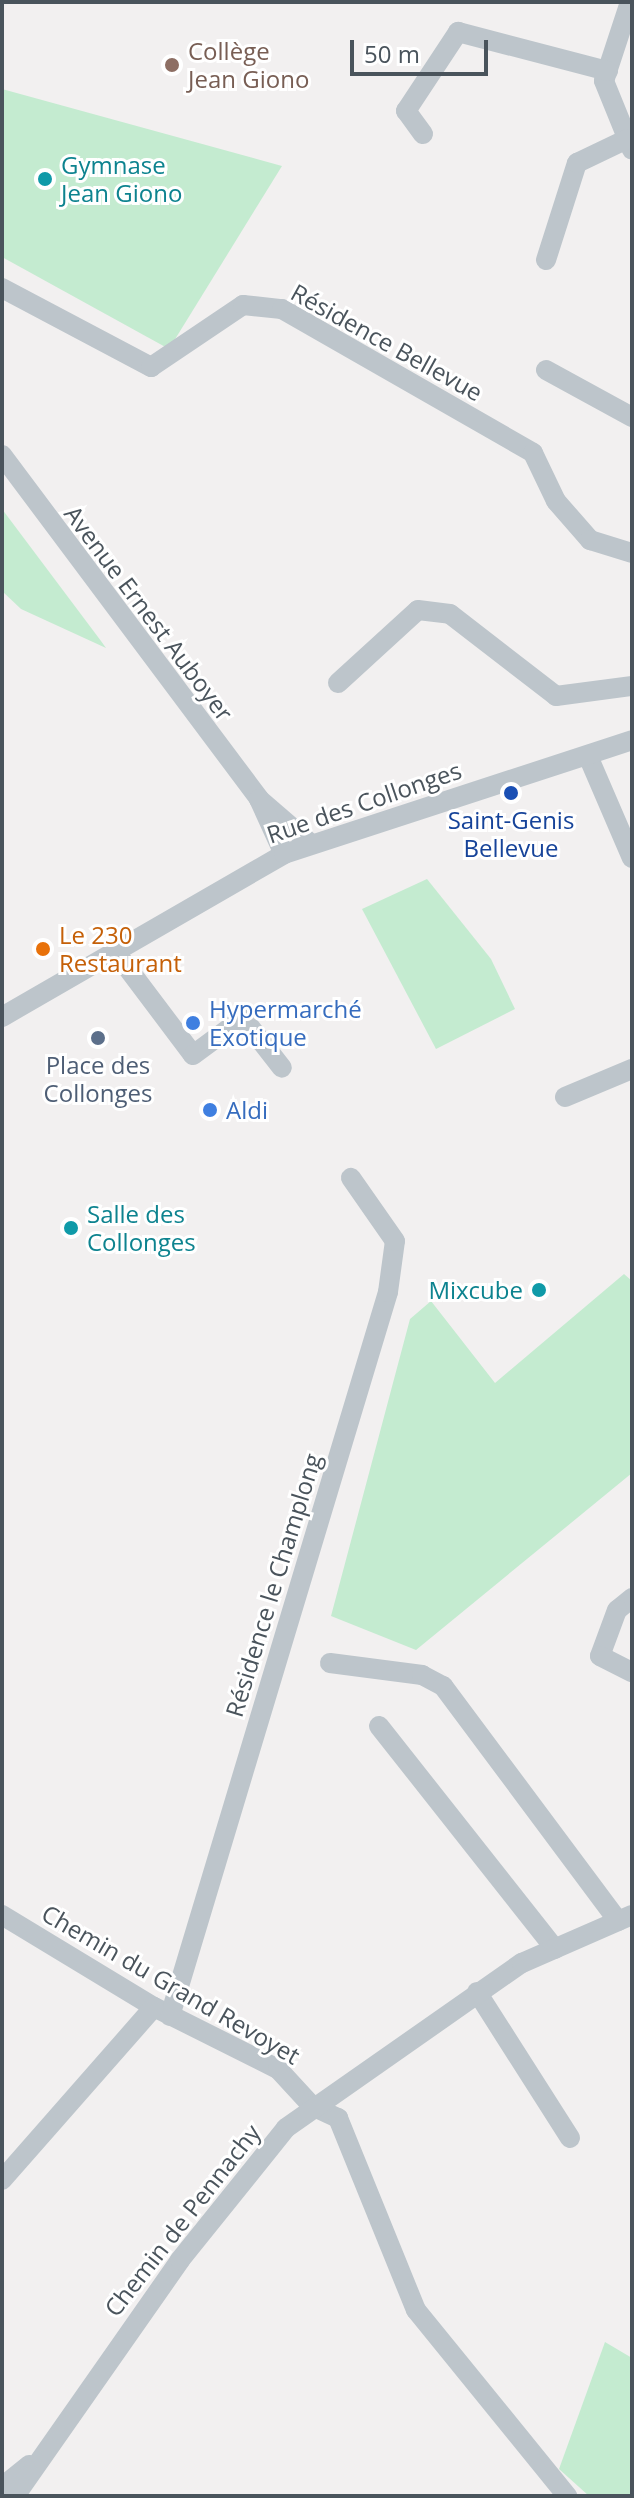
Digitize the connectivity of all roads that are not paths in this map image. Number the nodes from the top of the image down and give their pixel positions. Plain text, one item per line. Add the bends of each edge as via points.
1 (630, 2) edge
2 (608, 71) junction
3 (423, 134) dead end
4 (630, 145) edge
5 (546, 260) dead end
6 (2, 288) edge
7 (546, 370) dead end
8 (632, 417) edge
9 (2, 455) edge
10 (632, 553) edge
11 (338, 683) dead end
12 (632, 686) edge
13 (632, 740) edge
14 (588, 756) junction
15 (259, 799) junction
16 (310, 843) junction
17 (284, 854) junction
18 (632, 858) edge
19 (114, 950) junction
20 (2, 1017) edge
21 (282, 1068) dead end
22 (632, 1069) edge
23 (565, 1097) dead end
24 (351, 1178) dead end
25 (632, 1598) edge
26 (330, 1663) dead end
27 (632, 1672) edge
28 (379, 1726) dead end
29 (2, 1915) edge
30 (625, 1918) edge
31 (555, 1949) junction
32 (477, 1992) junction
33 (162, 2011) junction
34 (312, 2106) junction
35 (570, 2138) dead end
36 (2, 2180) edge
37 (38, 2458) junction
38 (2, 2487) edge
39 (15, 2496) edge
40 (567, 2496) edge

1 - 2 street
2 - 3 street via 458,32 406,111
2 - 4 street via 606,91
4 - 5 street via 577,163
6 - 10 street, Résidence Bellevue via 151,367 243,305 282,309 533,453 556,501 590,540
7 - 8 street
9 - 15 street, Avenue Ernest Auboyer
11 - 12 street via 418,610 450,614 556,696
13 - 14 street, Rue des Collonges
14 - 16 street, Rue des Collonges
14 - 18 street
15 - 16 street, Avenue Ernest Auboyer
15 - 17 street, Avenue Ernest Auboyer
16 - 17 street, Rue des Collonges
17 - 19 street, Rue des Collonges
19 - 20 street, Rue des Collonges
19 - 21 street via 193,1055 243,1018
22 - 23 street
24 - 33 street, Résidence le Champlong via 395,1241 388,1292
25 - 27 street via 617,1610 600,1656
26 - 30 street via 422,1675 443,1686
28 - 31 street
29 - 33 street, Chemin du Grand Revoyet
30 - 31 street, Chemin de Pennachy
31 - 32 street, Chemin de Pennachy
32 - 34 street, Chemin de Pennachy via 346,2093
32 - 35 street
33 - 34 street, Chemin du Grand Revoyet via 278,2069
33 - 36 street
34 - 37 street, Chemin de Pennachy via 232,2192
34 - 40 street, Chemin du Grand Revoyet via 338,2118 352,2143 403,2280 434,2339
37 - 38 street, Chemin de Pennachy
37 - 39 street, Chemin de Pennachy

